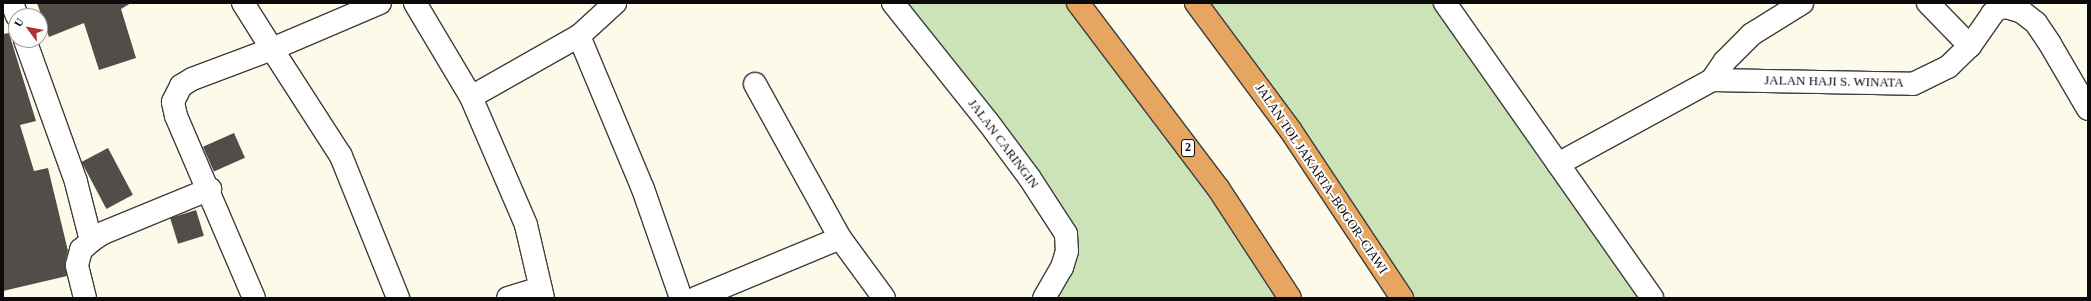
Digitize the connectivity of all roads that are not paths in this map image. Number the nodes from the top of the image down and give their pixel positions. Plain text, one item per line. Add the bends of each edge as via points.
1 (6, 3) edge
2 (243, 3) edge
3 (380, 3) edge
4 (415, 3) edge
5 (615, 3) edge
6 (893, 3) edge
7 (1078, 3) edge
8 (1196, 3) edge
9 (1445, 3) edge
10 (1802, 3) edge
11 (1928, 3) edge
12 (3, 4) edge
13 (579, 36) junction
14 (1970, 46) junction
15 (28, 48) edge
16 (272, 49) junction
17 (1712, 80) junction
18 (755, 84) dead end
19 (471, 98) junction
20 (2088, 109) edge
21 (1558, 164) junction
22 (210, 189) junction
23 (840, 238) junction
24 (91, 241) junction
25 (542, 293) edge
26 (85, 298) edge
27 (254, 298) edge
28 (398, 298) edge
29 (508, 298) edge
30 (682, 298) edge
31 (696, 298) edge
32 (884, 298) edge
33 (1044, 298) edge
34 (1290, 298) edge
35 (1402, 298) edge
36 (1652, 298) edge

1 - 12 street
2 - 16 street
3 - 16 street
4 - 19 street
5 - 13 street
6 - 33 street, JALAN CARINGIN via 988,122 1029,177 1066,234 1067,251 1062,267
7 - 34 highway, 2 via 1218,188
8 - 35 highway, JALAN TOL JAKARTA–BOGOR–CIAWI via 1291,131
9 - 21 street
10 - 17 street via 1752,34 1724,61
11 - 14 street
13 - 19 street
13 - 30 street via 643,189
14 - 17 street, JALAN HAJI S. WINATA via 1948,67 1913,84
14 - 20 street, JALAN HAJI S. WINATA via 1997,9 2006,7 2022,12 2036,23
15 - 24 street via 76,182
16 - 22 street via 192,79 178,91 173,102 176,116
16 - 28 street via 341,156
17 - 21 street
18 - 23 street
19 - 25 street via 526,225
21 - 36 street
22 - 24 street via 104,233
22 - 27 street
23 - 31 street
23 - 32 street
24 - 26 street via 81,250 77,265
25 - 29 street

